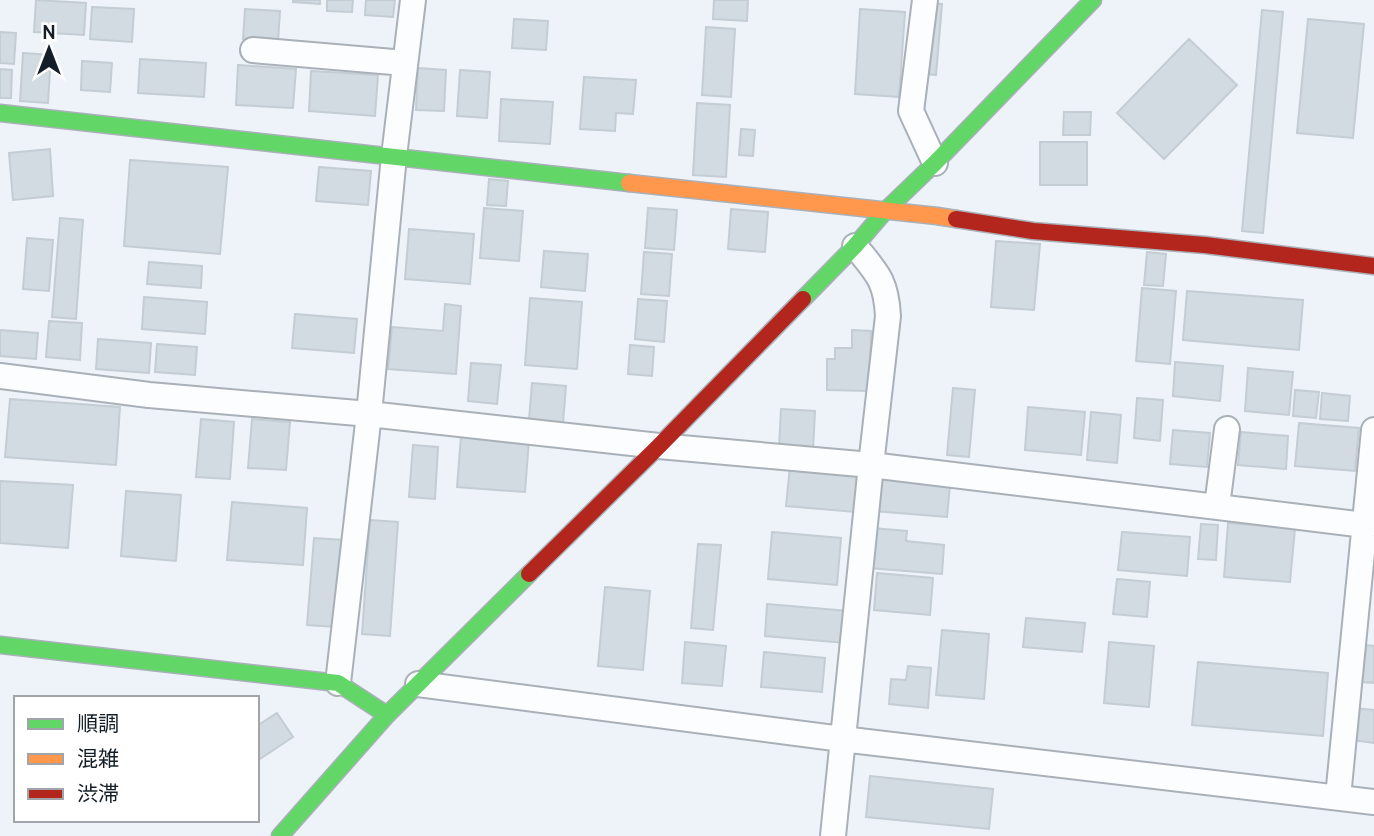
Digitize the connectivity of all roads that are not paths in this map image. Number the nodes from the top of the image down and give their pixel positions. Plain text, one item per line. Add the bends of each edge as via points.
1 (413, 0) edge
2 (925, 0) edge
3 (1093, 0) edge
4 (253, 50) dead end
5 (405, 63) junction
6 (0, 113) edge
7 (394, 156) junction
8 (934, 163) junction
9 (885, 211) junction
10 (855, 246) junction
11 (1374, 266) edge
12 (0, 376) edge
13 (369, 414) junction
14 (1227, 429) dead end
15 (1374, 430) edge
16 (659, 446) junction
17 (871, 465) junction
18 (1217, 506) junction
19 (1369, 524) edge
20 (0, 645) edge
21 (338, 683) junction
22 (418, 684) junction
23 (387, 715) junction
24 (842, 739) junction
25 (1338, 797) junction
26 (1374, 802) edge
27 (294, 831) edge
28 (833, 836) edge

1 - 5 street
2 - 8 street via 911,111
3 - 8 street
4 - 5 street
5 - 7 street
6 - 7 street
7 - 9 street
7 - 13 street
8 - 9 street
9 - 10 street
9 - 11 street
10 - 16 street
10 - 17 street via 882,280 887,296
12 - 13 street via 149,395
13 - 16 street
13 - 21 street
14 - 18 street
15 - 19 street
16 - 17 street
16 - 22 street
17 - 18 street
17 - 24 street
18 - 19 street
19 - 25 street
20 - 21 street
21 - 23 street
22 - 23 street
22 - 24 street
23 - 27 street
24 - 25 street
24 - 28 street
25 - 26 street

